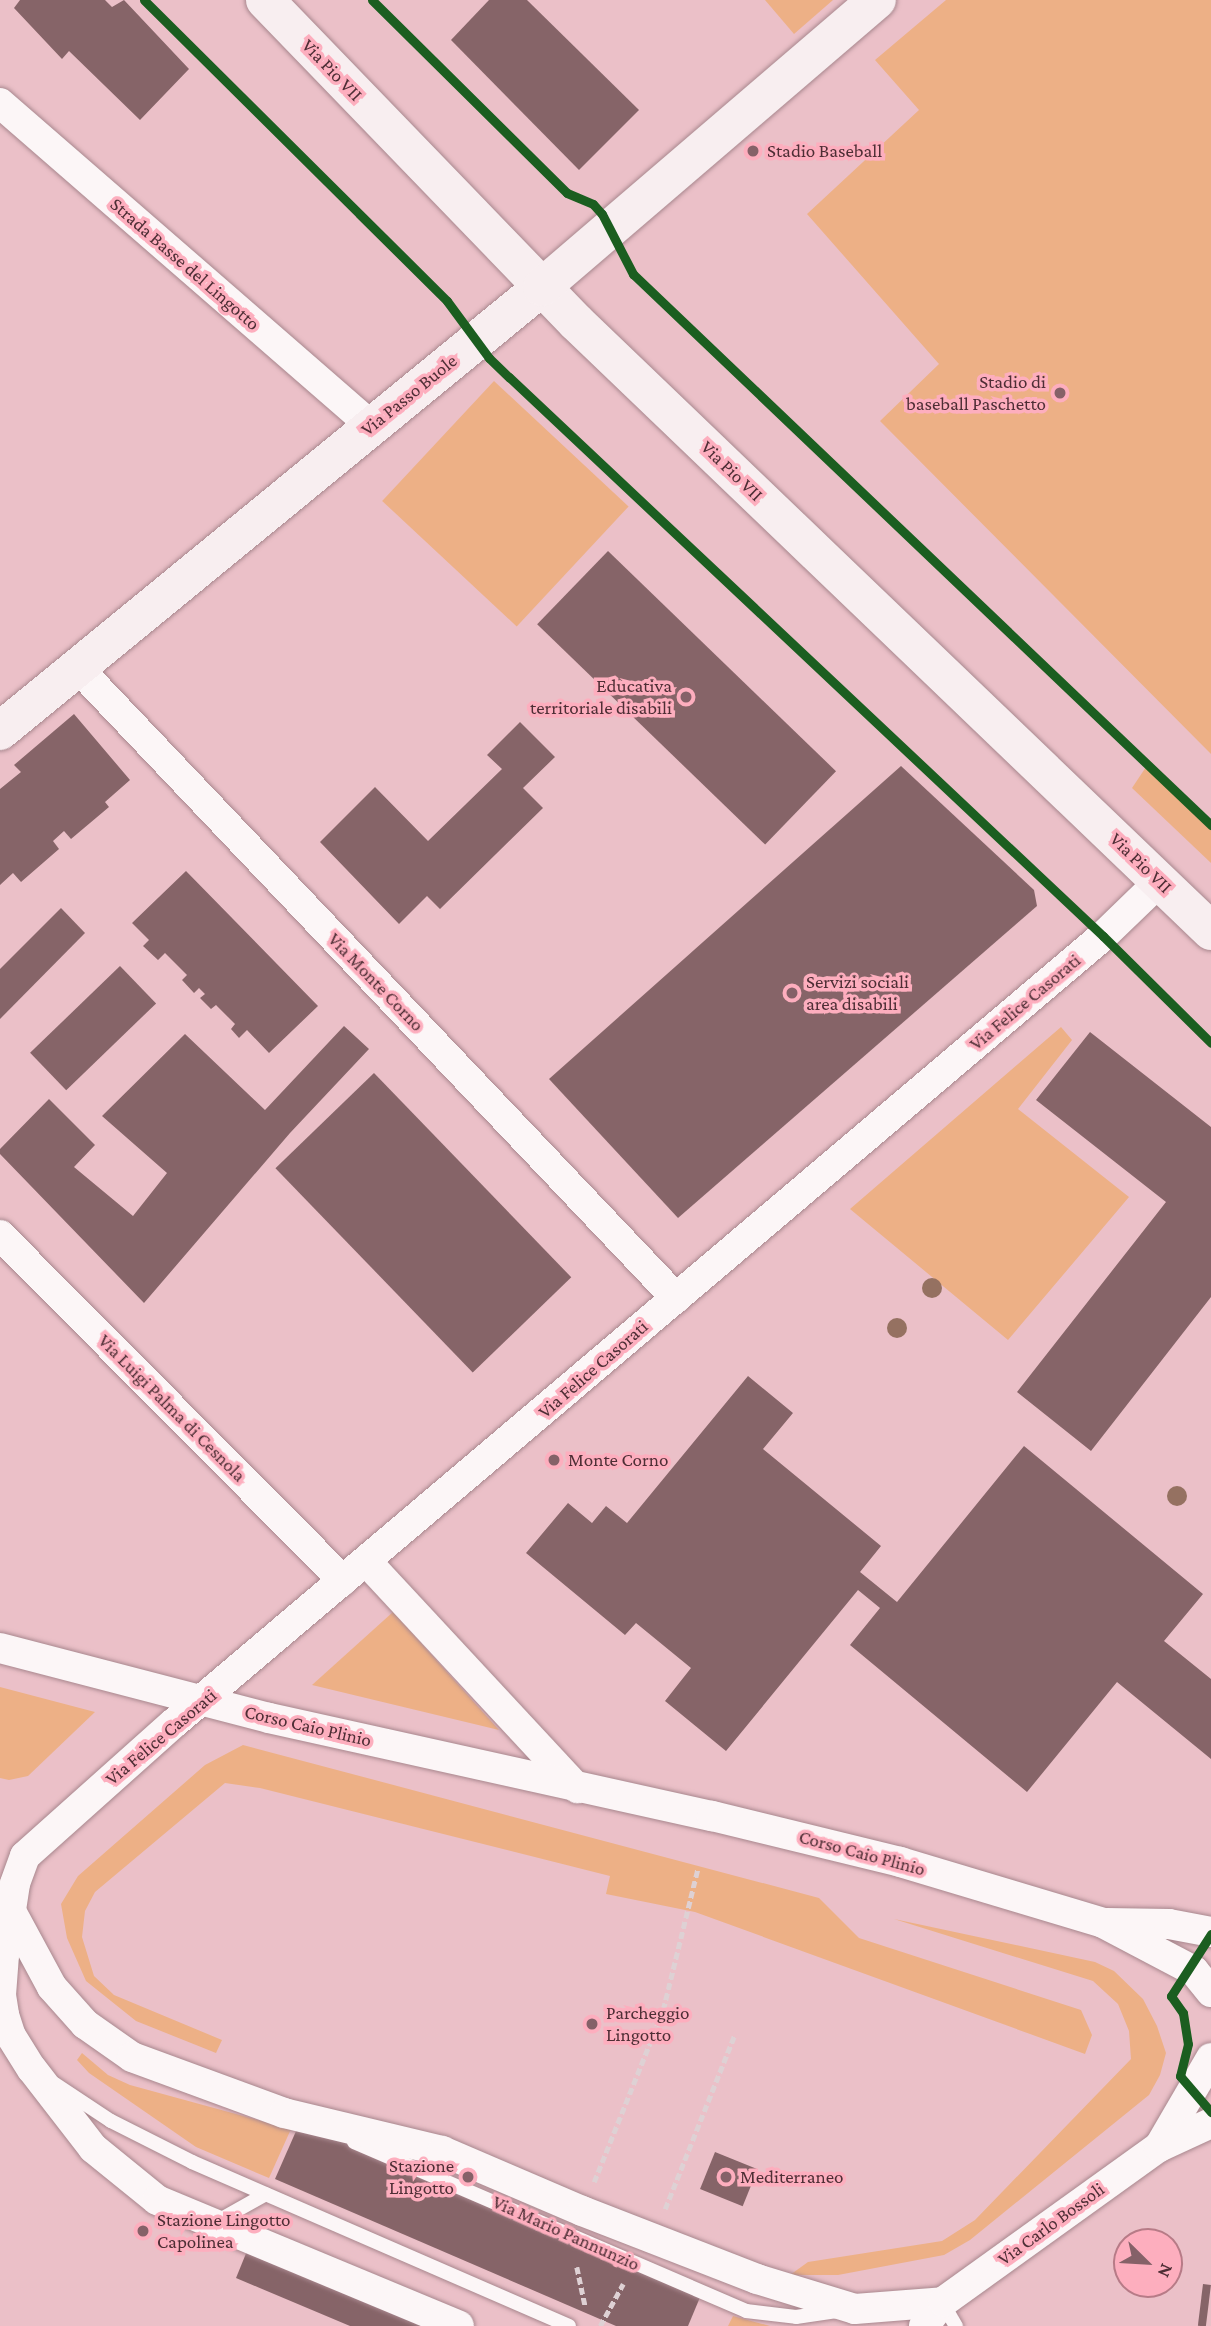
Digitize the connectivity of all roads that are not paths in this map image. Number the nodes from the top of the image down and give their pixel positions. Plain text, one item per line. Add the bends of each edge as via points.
1 (265, 0) edge
2 (877, 0) edge
3 (0, 103) edge
4 (542, 287) junction
5 (370, 425) junction
6 (77, 667) junction
7 (0, 731) edge
8 (1160, 881) junction
9 (1211, 931) edge
10 (0, 1235) edge
11 (676, 1298) junction
12 (367, 1562) junction
13 (343, 1581) junction
14 (0, 1648) edge
15 (205, 1700) junction
16 (577, 1787) junction
17 (12, 1851) edge
18 (11, 1911) junction
19 (1103, 1923) junction
20 (1211, 1932) edge
21 (1211, 1993) edge
22 (1211, 2058) edge
23 (32, 2069) junction
24 (1211, 2123) edge
25 (1159, 2147) junction
26 (266, 2194) junction
27 (214, 2223) junction
28 (577, 2223) junction
29 (855, 2309) junction
30 (950, 2314) edge
31 (459, 2326) edge
32 (569, 2326) edge
33 (905, 2326) edge
34 (924, 2326) edge

1 - 4 street, Via Pio VII
2 - 4 street, Via Passo Buole
3 - 5 street, Strada Basse del Lingotto
4 - 5 street, Via Passo Buole
4 - 8 street, Via Pio VII
5 - 6 street, Via Passo Buole
6 - 7 street, Via Passo Buole
6 - 11 street, Via Monte Corno
8 - 9 street, Via Pio VII
8 - 11 street, Via Felice Casorati via 1093,945
10 - 13 street, Via Luigi Palma di Cesnola
11 - 12 street, Via Felice Casorati
12 - 13 street, Via Felice Casorati
12 - 16 street
13 - 15 street, Via Felice Casorati
14 - 15 street, Corso Caio Plinio
15 - 16 street, Corso Caio Plinio
15 - 17 street, Via Felice Casorati
16 - 19 street, Corso Caio Plinio via 834,1845
17 - 18 street
18 - 23 street via 2,1976 4,2015 10,2036
18 - 28 street, Via Mario Pannunzio via 52,1987 85,2024 132,2057 284,2113 442,2151
19 - 20 street, Corso Caio Plinio via 1169,1924
19 - 21 street, Corso Caio Plinio via 1194,1971
22 - 25 street, Via Carlo Bossoli
23 - 26 lane via 111,2121
23 - 27 street via 74,2127 114,2167 158,2200
24 - 25 street, Via Carlo Bossoli
25 - 30 street, Via Carlo Bossoli
26 - 27 lane
26 - 32 lane
27 - 31 street
28 - 29 street, Via Mario Pannunzio via 648,2236 757,2279
28 - 29 lane, Via Mario Pannunzio via 635,2263 746,2311 796,2317
29 - 30 street, Via Mario Pannunzio
30 - 33 lane
30 - 34 street

